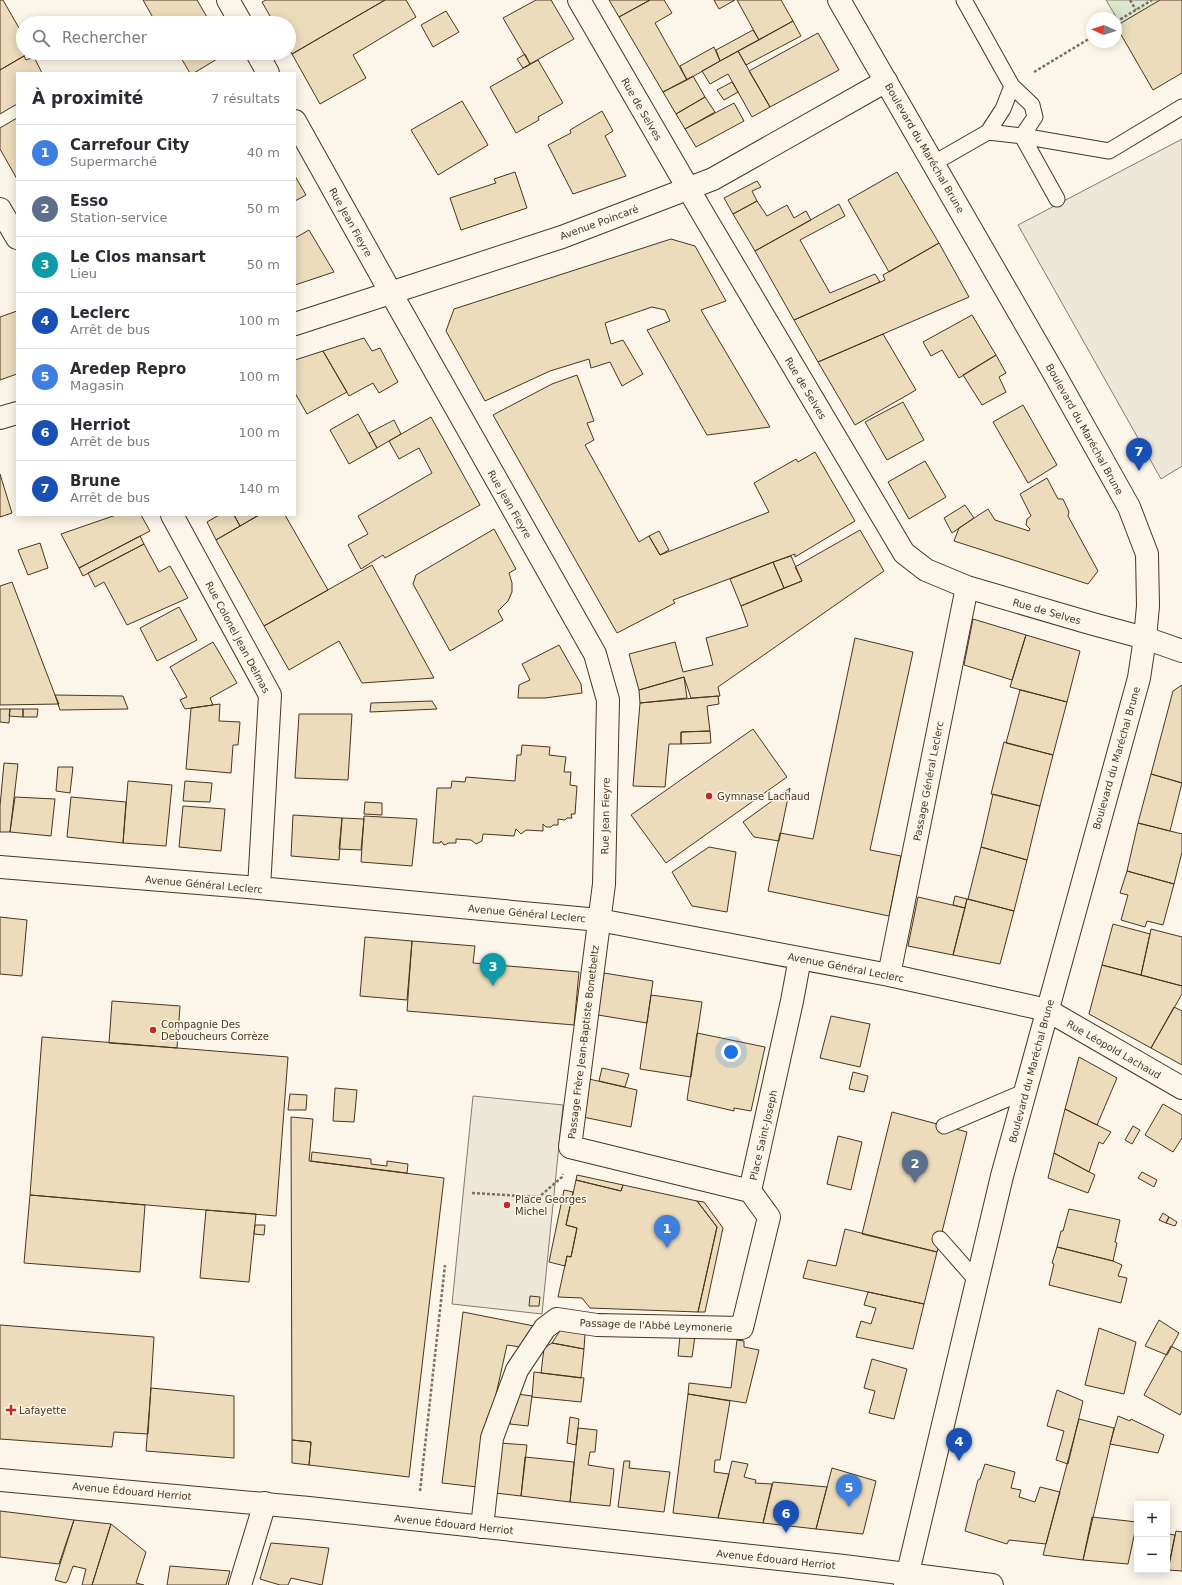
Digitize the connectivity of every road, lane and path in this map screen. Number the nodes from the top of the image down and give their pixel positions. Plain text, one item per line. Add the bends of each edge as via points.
1 (228, 0) edge
2 (579, 0) edge
3 (839, 0) edge
4 (964, 0) edge
5 (1130, 0) edge
6 (1152, 0) edge
7 (1149, 1) edge
8 (1136, 10) junction
9 (237, 16) edge
10 (1122, 18) edge
11 (1086, 41) edge
12 (261, 60) edge
13 (267, 72) edge
14 (886, 81) junction
15 (1012, 86) junction
16 (1182, 108) edge
17 (296, 123) edge
18 (988, 132) junction
19 (1022, 136) junction
20 (934, 163) junction
21 (689, 189) junction
22 (1058, 199) dead end
23 (0, 208) edge
24 (16, 236) edge
25 (391, 293) junction
26 (296, 324) edge
27 (16, 412) edge
28 (0, 418) edge
29 (173, 516) edge
30 (967, 587) junction
31 (1145, 638) junction
32 (1182, 651) edge
33 (0, 867) edge
34 (259, 888) junction
35 (599, 920) junction
36 (800, 958) junction
37 (889, 975) junction
38 (1047, 1010) junction
39 (1182, 1088) edge
40 (1026, 1091) junction
41 (944, 1126) dead end
42 (570, 1147) junction
43 (750, 1191) junction
44 (472, 1192) dead end
45 (940, 1240) dead end
46 (445, 1265) dead end
47 (977, 1281) junction
48 (742, 1328) joint
49 (0, 1480) edge
50 (265, 1503) junction
51 (417, 1520) junction
52 (482, 1527) junction
53 (906, 1580) edge
54 (984, 1584) edge
55 (240, 1585) edge

1 - 9 street
2 - 21 street, Rue de Selves
3 - 14 street, Boulevard du Maréchal Brune
4 - 15 lane
5 - 8 path
6 - 7 path
7 - 8 path
8 - 10 path
11 - 15 path
12 - 13 street
14 - 20 street, Boulevard du Maréchal Brune
14 - 21 street, Avenue Poincaré via 713,179
15 - 18 lane via 1003,109
15 - 19 lane via 1032,104 1034,117
16 - 19 lane via 1109,151
17 - 25 street, Rue Jean Fieyre
18 - 19 lane
18 - 20 lane
19 - 22 lane
20 - 31 street, Boulevard du Maréchal Brune via 1129,506 1147,554 1148,606
21 - 25 street, Avenue Poincaré via 562,237
21 - 30 street, Rue de Selves via 904,553 926,570
23 - 24 street
25 - 26 street, Avenue Poincaré
25 - 35 street, Rue Jean Fieyre via 596,654 608,700 604,884
27 - 28 street
29 - 34 street, Rue Colonel Jean Delmas via 270,695
30 - 31 street, Rue de Selves
30 - 37 street, Passage Général Leclerc
31 - 32 street, Rue de Selves
31 - 38 street, Boulevard du Maréchal Brune via 1139,678
33 - 34 street, Avenue Général Leclerc
34 - 35 street, Avenue Général Leclerc
35 - 36 street, Avenue Général Leclerc
35 - 42 street, Passage Frère Jean-Baptiste Bonetbeltz
36 - 37 street, Avenue Général Leclerc
36 - 43 street, Place Saint-Joseph
37 - 38 street, Avenue Général Leclerc
38 - 39 street, Rue Léopold Lachaud
38 - 40 street, Boulevard du Maréchal Brune
40 - 41 lane
40 - 47 street, Boulevard du Maréchal Brune via 1002,1176
42 - 43 street, Passage Frère Jean-Baptiste Bonetbeltz
42 - 44 path via 562,1177 539,1197
43 - 48 street, Place Saint-Joseph via 769,1217
45 - 47 lane
46 - 51 path
47 - 53 street, Boulevard du Maréchal Brune
48 - 52 street, Passage de l'Abbé Leymonerie via 597,1325 557,1319 545,1328 517,1370 492,1438
49 - 50 street, Avenue Édouard Herriot
50 - 51 street, Avenue Édouard Herriot
50 - 55 street
51 - 52 street, Avenue Édouard Herriot
52 - 53 street, Avenue Édouard Herriot via 844,1566
53 - 54 street, Avenue Édouard Herriot

